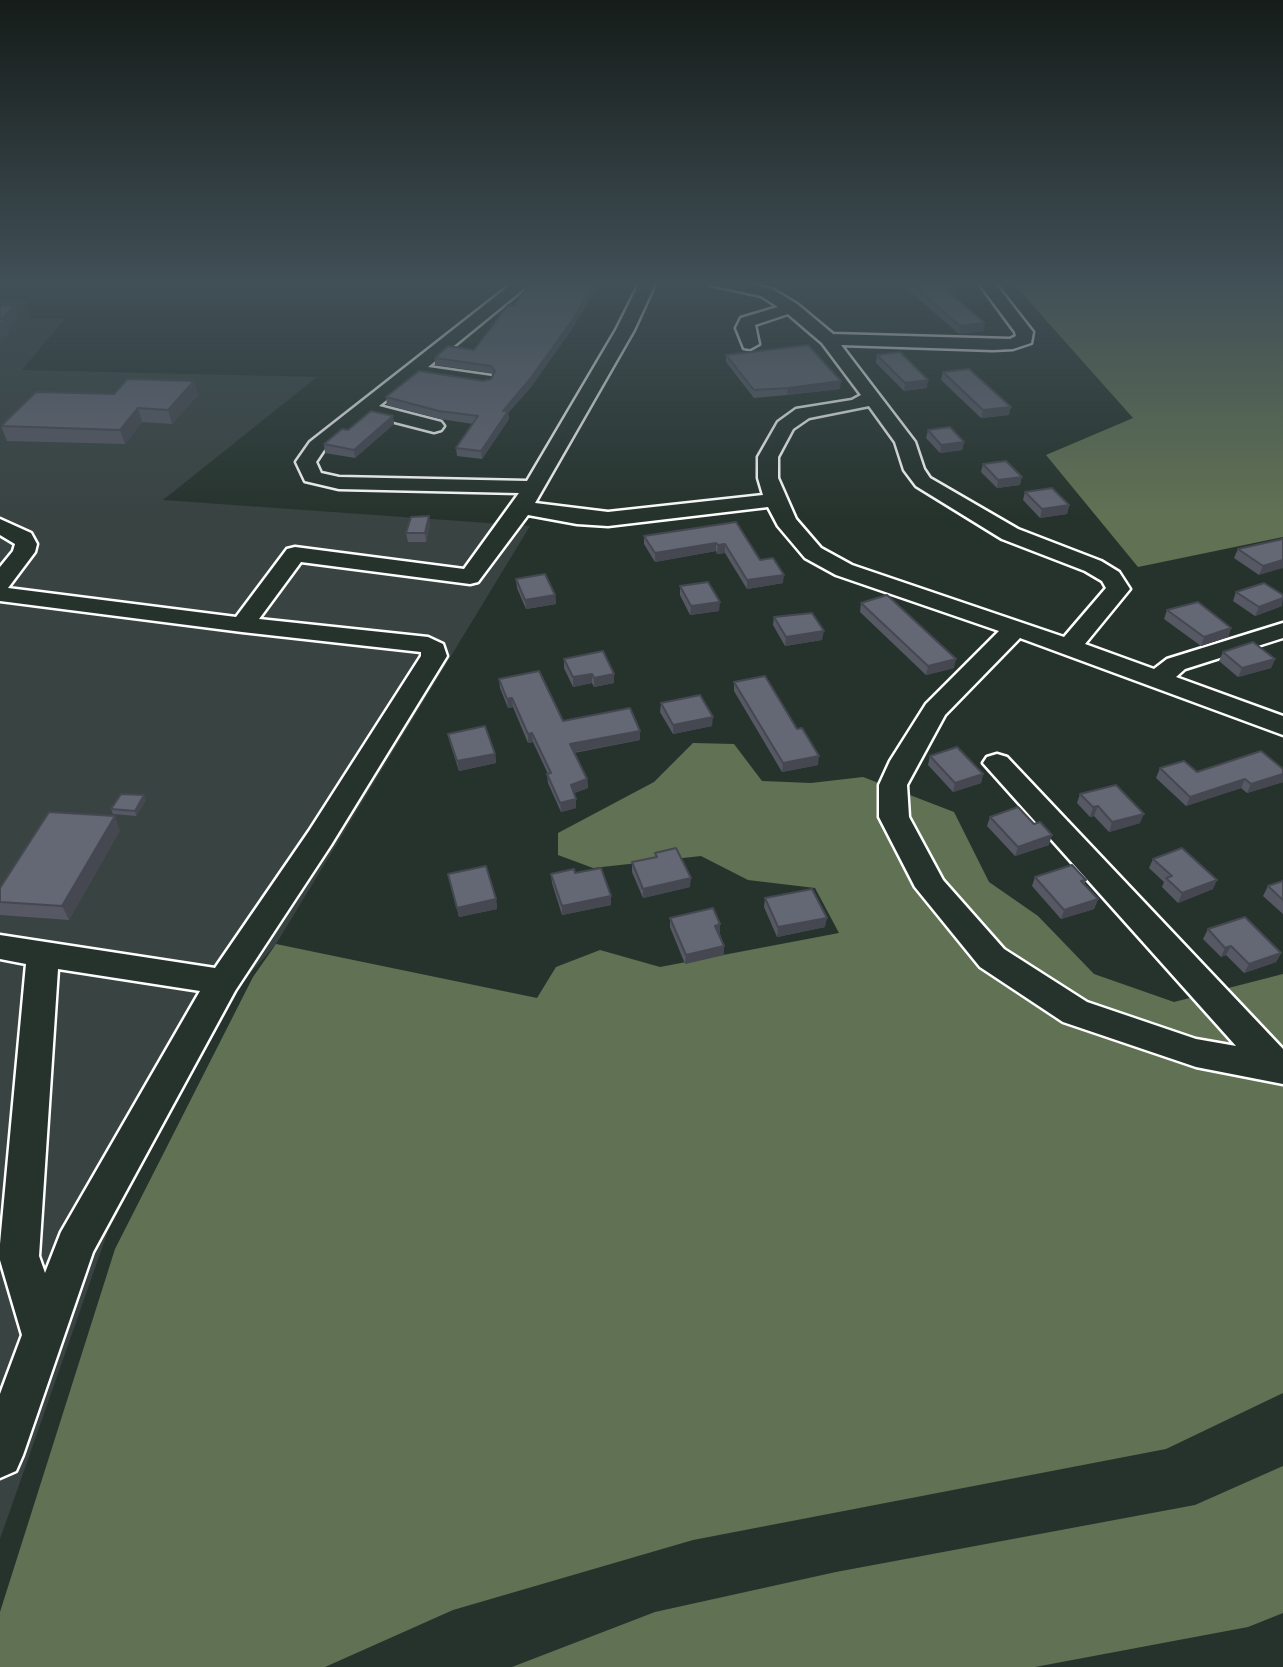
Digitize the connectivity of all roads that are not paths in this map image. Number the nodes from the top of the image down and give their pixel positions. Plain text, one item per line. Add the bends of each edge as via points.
1 (425, 360) edge
2 (608, 360) edge
3 (844, 360) edge
4 (412, 370) junction
5 (484, 380) edge
6 (872, 397) junction
7 (364, 408) junction
8 (434, 426) dead end
9 (533, 487) junction
10 (775, 500) junction
11 (522, 507) junction
12 (0, 526) edge
13 (0, 583) edge
14 (0, 594) edge
15 (242, 625) junction
16 (1014, 630) junction
17 (1283, 630) edge
18 (1069, 647) junction
19 (1156, 681) junction
20 (1283, 726) edge
21 (997, 764) dead end
22 (0, 947) edge
23 (43, 954) junction
24 (223, 982) junction
25 (1281, 1069) edge
26 (43, 1334) junction
27 (0, 1455) edge

1 - 4 street
2 - 9 street
3 - 6 street
4 - 5 street
4 - 7 street
6 - 10 street via 857,405 803,414 785,426 768,457
6 - 18 street via 905,442 923,482 1010,534 1111,577 1118,589
7 - 8 street
7 - 9 street via 317,446 306,461 312,477 340,483
9 - 11 street
10 - 11 street via 608,519
10 - 16 street via 813,553 844,570
11 - 15 street via 470,577 295,554
12 - 13 street via 26,544
14 - 15 street
15 - 24 street via 428,645 434,656
16 - 18 street
16 - 25 street via 935,710 893,785 894,817 931,887 992,958 1075,1012 1196,1053
17 - 19 street via 1176,664
18 - 19 street
19 - 20 street
21 - 25 street
22 - 23 street
23 - 24 street
23 - 26 street via 19,1256
24 - 26 street via 75,1245
26 - 27 street

